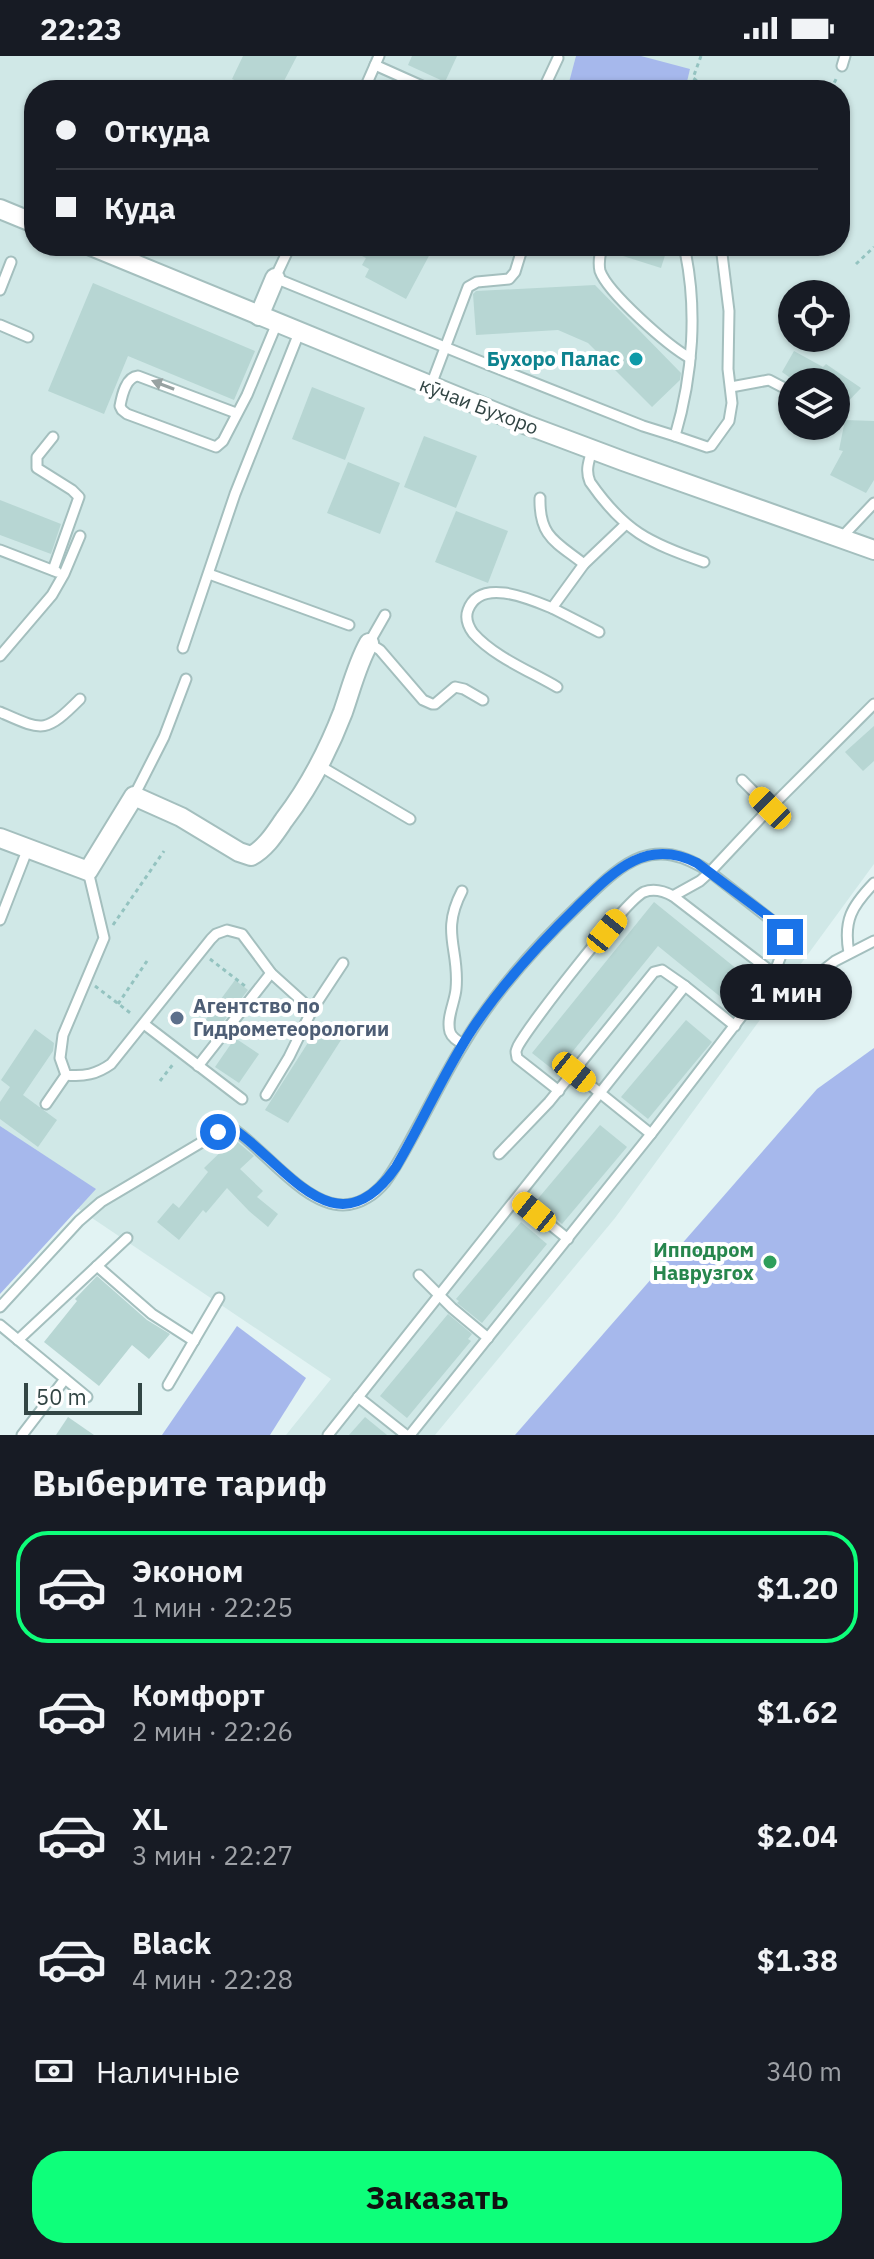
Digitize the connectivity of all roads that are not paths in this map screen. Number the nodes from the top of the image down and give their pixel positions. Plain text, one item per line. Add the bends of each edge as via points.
1 (558, 58) dead end
2 (377, 61) edge
3 (368, 80) edge
4 (412, 80) edge
5 (548, 80) edge
6 (0, 209) edge
7 (24, 219) edge
8 (115, 256) edge
9 (285, 256) edge
10 (520, 256) edge
11 (601, 256) edge
12 (686, 256) edge
13 (722, 256) edge
14 (11, 262) dead end
15 (275, 278) junction
16 (0, 290) edge
17 (259, 316) junction
18 (277, 323) junction
19 (0, 325) edge
20 (299, 333) junction
21 (28, 337) dead end
22 (445, 348) junction
23 (690, 358) junction
24 (778, 385) edge
25 (431, 387) junction
26 (731, 387) junction
27 (236, 413) junction
28 (675, 436) junction
29 (53, 437) dead end
30 (592, 450) junction
31 (540, 498) dead end
32 (873, 506) edge
33 (626, 524) junction
34 (80, 536) dead end
35 (841, 538) junction
36 (0, 550) edge
37 (874, 550) edge
38 (704, 562) dead end
39 (584, 564) junction
40 (53, 570) junction
41 (64, 574) junction
42 (209, 574) junction
43 (552, 608) junction
44 (385, 615) dead end
45 (349, 625) dead end
46 (599, 632) dead end
47 (369, 643) junction
48 (183, 648) dead end
49 (0, 656) edge
50 (186, 679) dead end
51 (557, 687) dead end
52 (80, 699) dead end
53 (483, 700) dead end
54 (874, 704) edge
55 (0, 712) edge
56 (320, 766) junction
57 (742, 780) dead end
58 (134, 796) junction
59 (770, 808) junction
60 (410, 819) dead end
61 (0, 838) edge
62 (28, 848) junction
63 (88, 871) junction
64 (710, 872) junction
65 (874, 883) edge
66 (462, 891) dead end
67 (673, 896) junction
68 (0, 920) edge
69 (874, 941) edge
70 (849, 953) junction
71 (343, 963) dead end
72 (271, 973) junction
73 (773, 973) junction
74 (685, 986) junction
75 (798, 990) dead end
76 (312, 1010) junction
77 (144, 1024) junction
78 (735, 1026) junction
79 (463, 1044) junction
80 (198, 1066) junction
81 (574, 1072) junction
82 (66, 1075) junction
83 (559, 1091) junction
84 (600, 1094) junction
85 (266, 1095) dead end
86 (242, 1099) dead end
87 (46, 1104) dead end
88 (651, 1134) junction
89 (499, 1154) dead end
90 (517, 1198) junction
91 (127, 1238) dead end
92 (568, 1239) junction
93 (97, 1266) junction
94 (419, 1275) dead end
95 (438, 1294) junction
96 (219, 1298) dead end
97 (0, 1307) edge
98 (0, 1325) edge
99 (488, 1338) junction
100 (18, 1340) junction
101 (194, 1341) junction
102 (65, 1379) junction
103 (168, 1385) dead end
104 (87, 1397) dead end
105 (358, 1397) junction
106 (22, 1435) edge
107 (328, 1435) edge
108 (408, 1435) edge

1 - 5 lane
2 - 3 lane
2 - 4 lane
6 - 7 street
8 - 17 street, кӯчаи Бухоро
9 - 15 lane
10 - 22 lane via 509,279 468,287
11 - 23 lane via 599,268 609,285 669,346
12 - 23 lane
13 - 26 lane
14 - 16 lane
15 - 17 street
15 - 22 lane
17 - 18 street, кӯчаи Бухоро
18 - 20 street, кӯчаи Бухоро
18 - 27 lane
19 - 21 lane
20 - 25 street, кӯчаи Бухоро
20 - 42 lane
22 - 25 lane
22 - 28 lane
23 - 28 lane
24 - 26 lane via 769,380
25 - 30 street, кӯчаи Бухоро
26 - 28 lane via 729,421 714,443 707,447
27 -> 27 lane via 138,376 130,380 120,406 127,414 216,447
29 - 40 lane via 37,457 37,468 79,497
30 - 33 lane via 590,482
30 - 35 street, кӯчаи Бухоро
31 - 39 lane via 545,531
32 - 35 lane
33 - 38 lane via 656,545
33 - 39 lane
34 - 41 lane
35 - 37 street, кӯчаи Бухоро
36 - 40 lane
39 - 43 lane
40 - 41 lane
41 - 49 lane
42 - 45 lane
42 - 48 lane
43 - 46 lane
43 - 51 lane via 494,593 475,600 466,617 487,645
44 - 47 lane
47 - 53 lane via 427,703 440,701 455,687
47 - 56 street
50 - 58 lane
52 - 55 lane via 44,727
54 - 59 lane
56 - 58 street via 262,849 251,856
56 - 60 lane
57 - 59 lane
58 - 63 street
59 - 64 lane
61 - 62 street
62 - 63 street
62 - 68 lane
63 - 82 lane via 104,938 66,1024 60,1046
64 - 67 lane
64 - 73 lane via 783,931 783,950
64 - 79 lane via 688,859 659,854 642,856 617,871 524,961
65 - 70 lane via 848,920
66 - 79 lane via 451,923 456,981 449,1029
67 - 73 lane
67 - 83 lane via 652,890 631,902 519,1045 517,1058
69 - 70 lane
70 - 75 lane
71 - 76 lane
72 - 76 lane
72 - 77 lane via 238,931 216,934
72 - 80 lane
73 - 78 lane
74 - 78 lane
74 - 81 lane via 666,971 654,972
74 - 84 lane
76 - 85 lane
77 - 80 lane
77 - 82 lane via 105,1069
78 - 88 lane
79 - 97 lane via 396,1167 369,1196 342,1205 325,1201 232,1128 224,1129 101,1202
80 - 86 lane
81 - 83 lane
81 - 84 lane
82 - 87 lane
83 - 89 lane
84 - 88 lane
84 - 90 lane
88 - 92 lane
90 - 92 lane
90 - 95 lane
91 - 93 lane
92 - 99 lane
93 - 100 lane
93 - 101 lane via 152,1314
94 - 95 lane
95 - 99 lane
95 - 105 lane
96 - 101 lane
98 - 100 lane
99 - 108 lane
100 - 102 lane
101 - 103 lane
102 - 104 lane
102 - 106 lane
105 - 107 lane
105 - 108 lane

